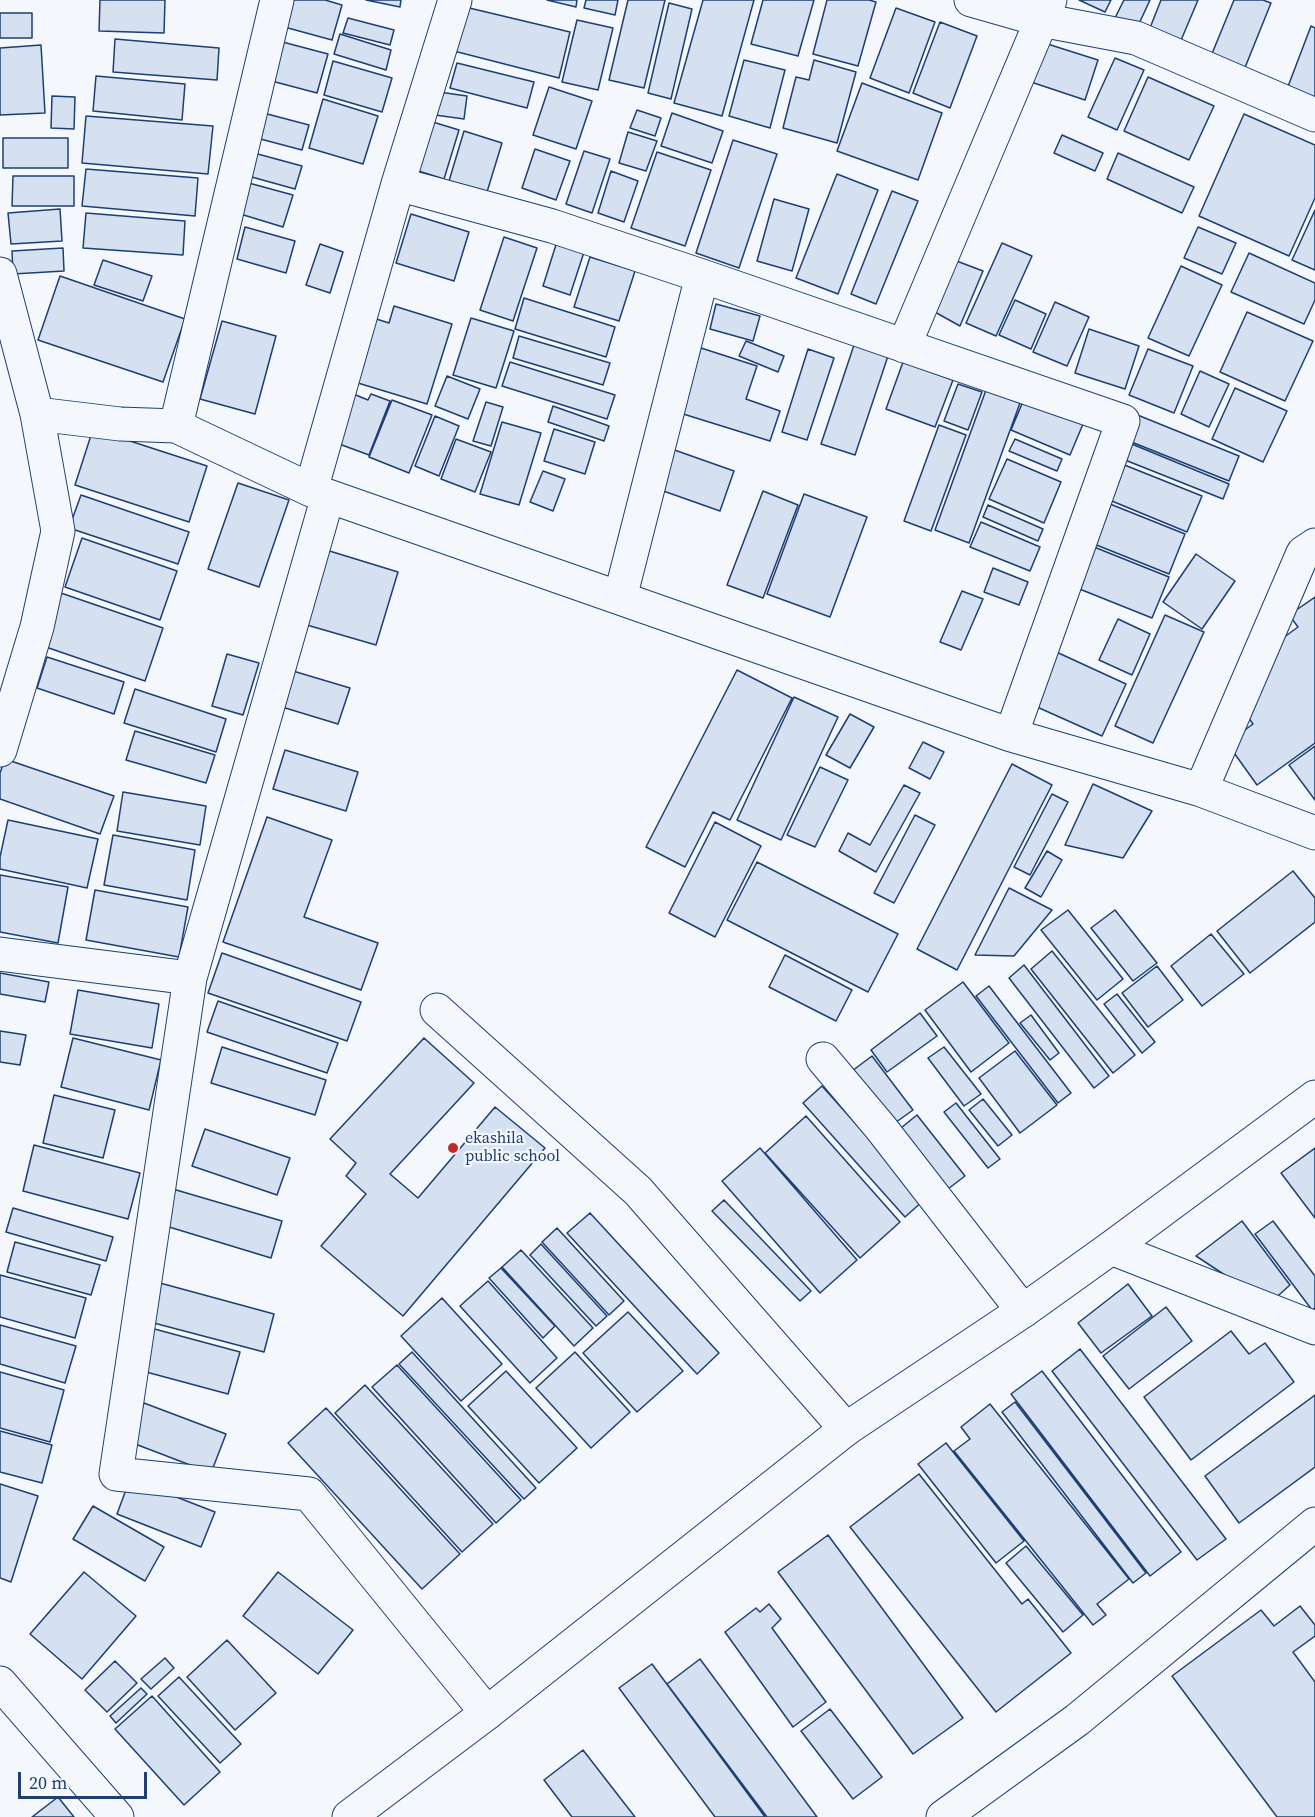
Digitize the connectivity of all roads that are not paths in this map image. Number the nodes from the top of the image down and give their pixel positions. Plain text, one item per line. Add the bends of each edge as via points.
1 (277, 0) edge
2 (455, 0) edge
3 (971, 0) edge
4 (1045, 10) edge
5 (1315, 115) edge
6 (398, 184) junction
7 (0, 274) edge
8 (702, 276) junction
9 (904, 346) junction
10 (37, 414) junction
11 (176, 426) junction
12 (320, 493) junction
13 (1315, 545) edge
14 (620, 598) junction
15 (1011, 735) junction
16 (0, 750) edge
17 (1201, 790) junction
18 (1315, 833) edge
19 (0, 954) edge
20 (190, 978) junction
21 (437, 1010) dead end
22 (823, 1059) dead end
23 (1315, 1097) edge
24 (1111, 1248) junction
25 (1023, 1311) junction
26 (1315, 1328) edge
27 (846, 1429) junction
28 (1315, 1524) edge
29 (0, 1683) edge
30 (487, 1713) junction
31 (117, 1817) edge
32 (349, 1817) edge
33 (943, 1817) edge

1 - 11 street
2 - 6 street
3 - 4 street
4 - 5 street via 1136,38
4 - 9 street
6 - 8 street via 552,226
6 - 12 street
7 - 10 street
8 - 9 street
8 - 14 street
9 - 15 street via 1123,422
10 - 11 street
10 - 16 street via 58,531 37,627
11 - 12 street
12 - 14 street
12 - 20 street
13 - 17 street via 1303,553
14 - 15 street
15 - 17 street
17 - 18 street
19 - 20 street
20 - 30 street via 116,1474 309,1494
21 - 27 street via 638,1191
22 - 25 street
23 - 24 street
24 - 25 street
24 - 26 street
25 - 27 street
27 - 30 street
28 - 33 street via 1077,1720
29 - 31 street
30 - 32 street

